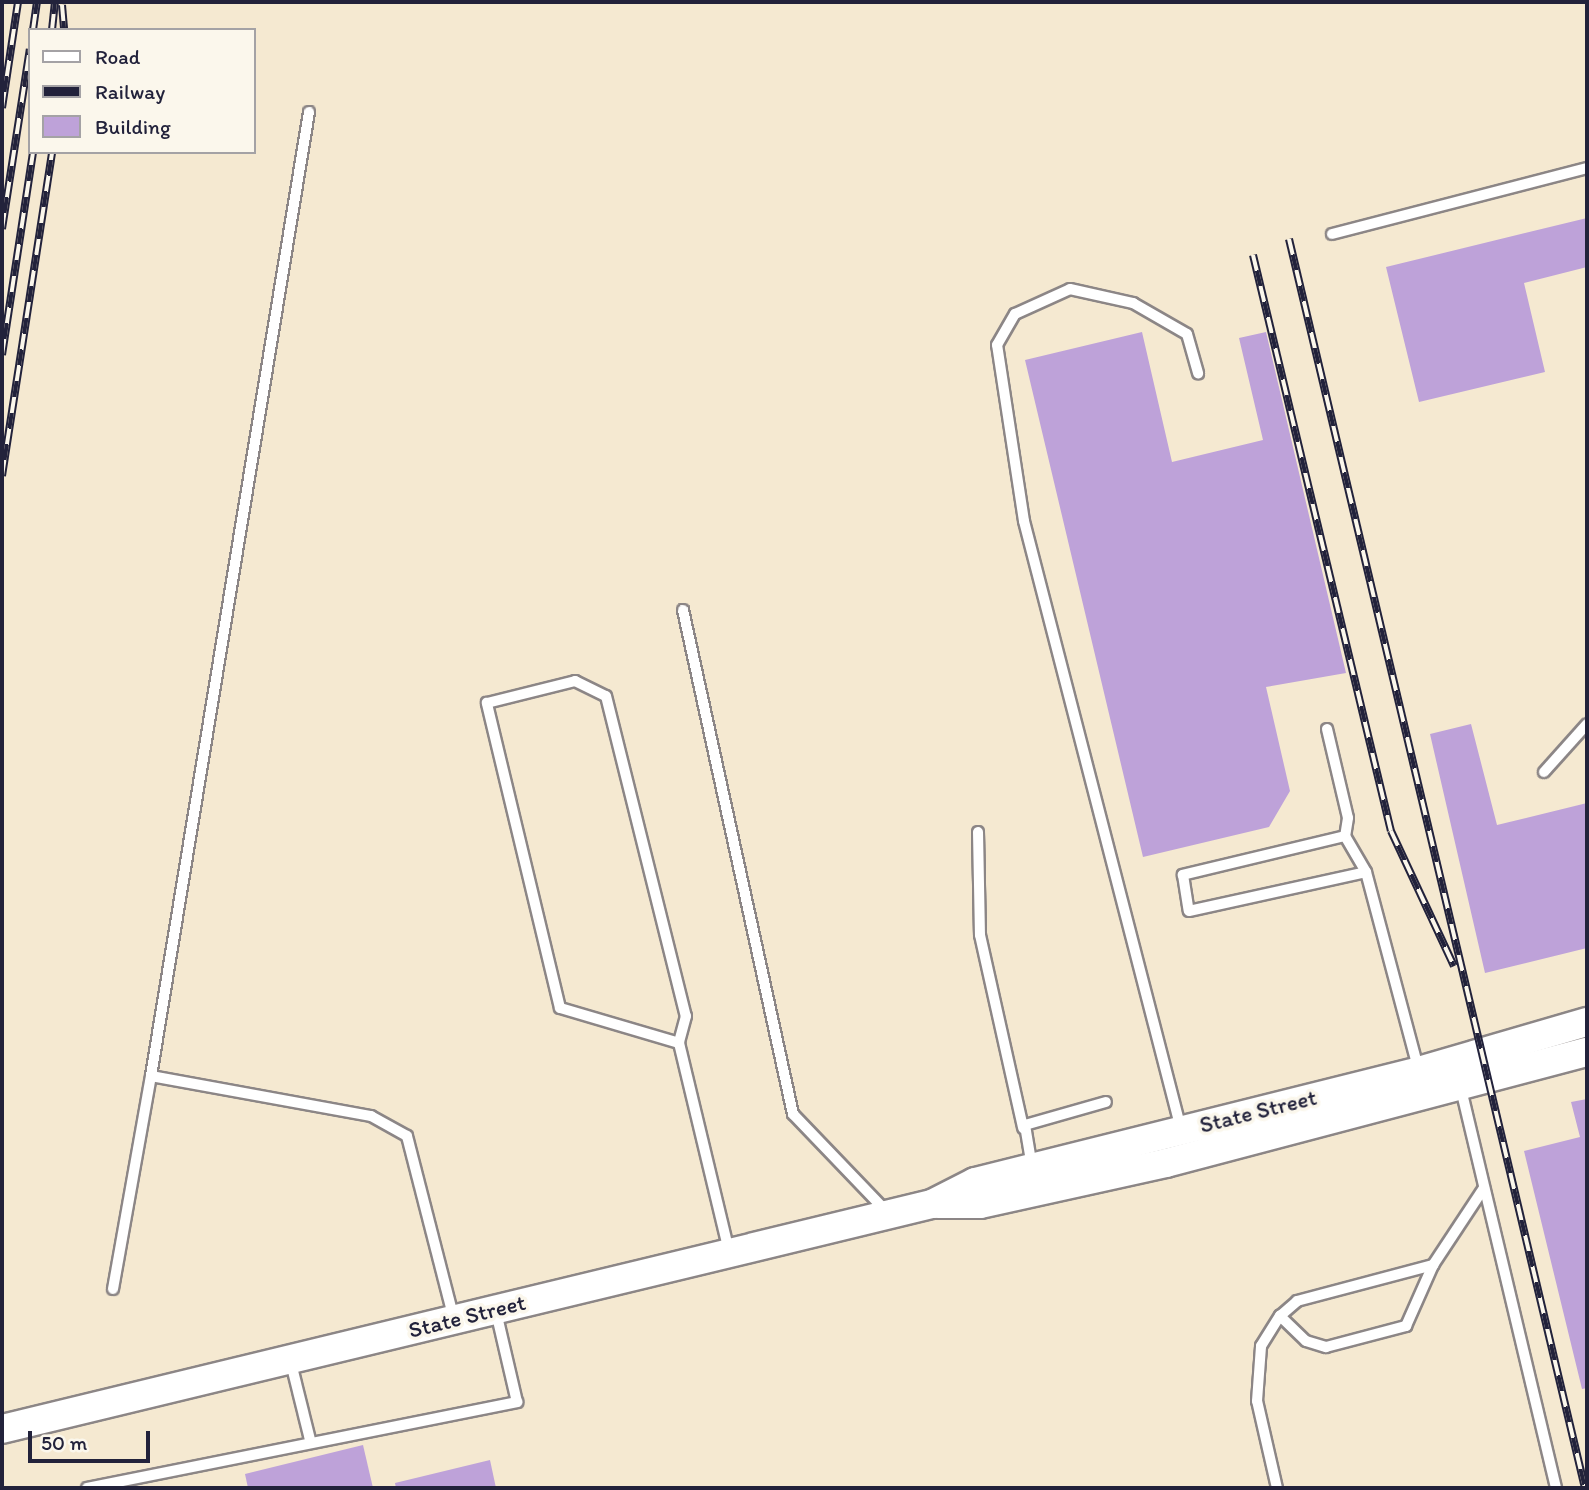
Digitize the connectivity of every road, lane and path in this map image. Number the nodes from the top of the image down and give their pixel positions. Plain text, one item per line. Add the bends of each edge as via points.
1 (309, 112) dead end
2 (1587, 168) edge
3 (1332, 233) dead end
4 (1198, 373) dead end
5 (683, 610) dead end
6 (1587, 724) edge
7 (1327, 729) dead end
8 (1544, 772) dead end
9 (978, 832) dead end
10 (1345, 836) junction
11 (1366, 872) junction
12 (1587, 1022) edge
13 (679, 1043) junction
14 (1587, 1052) edge
15 (1419, 1071) junction
16 (151, 1076) junction
17 (1460, 1085) junction
18 (1106, 1102) dead end
19 (1023, 1128) junction
20 (1181, 1130) junction
21 (1032, 1167) junction
22 (1484, 1188) junction
23 (932, 1204) junction
24 (888, 1214) junction
25 (729, 1253) junction
26 (1433, 1265) junction
27 (113, 1289) dead end
28 (495, 1310) junction
29 (1280, 1316) junction
30 (455, 1319) junction
31 (290, 1359) junction
32 (2, 1429) edge
33 (310, 1440) junction
34 (87, 1488) edge
35 (1277, 1488) edge
36 (1556, 1488) edge

1 - 16 lane
2 - 3 lane
4 - 20 lane via 1187,334 1133,303 1070,289 1015,314 998,345 1024,521
5 - 24 lane via 793,1114
6 - 8 lane
7 - 10 lane via 1348,818
9 - 19 lane via 979,935
10 - 11 lane
10 - 11 lane via 1183,875 1189,911
11 - 15 lane
12 - 15 street, State Street
13 - 13 lane via 686,1016 607,695 575,681 487,703 560,1008
13 - 25 lane
14 - 17 street, State Street
15 - 20 street, State Street
16 - 27 lane
16 - 30 lane via 371,1116 407,1136
17 - 22 lane
17 - 23 street, State Street via 1166,1163 980,1204
18 - 19 lane
19 - 21 lane
20 - 21 street, State Street
21 - 23 street, State Street via 975,1182
22 - 26 lane
22 - 36 lane
23 - 24 street, State Street
24 - 25 street, State Street
25 - 28 street, State Street
26 - 29 lane via 1297,1301
26 - 29 lane via 1406,1326 1326,1348 1306,1341
28 - 30 street, State Street
28 - 33 lane via 517,1402
29 - 35 lane via 1261,1346 1257,1401
30 - 31 street, State Street
31 - 32 street, State Street
31 - 33 lane
33 - 34 lane

